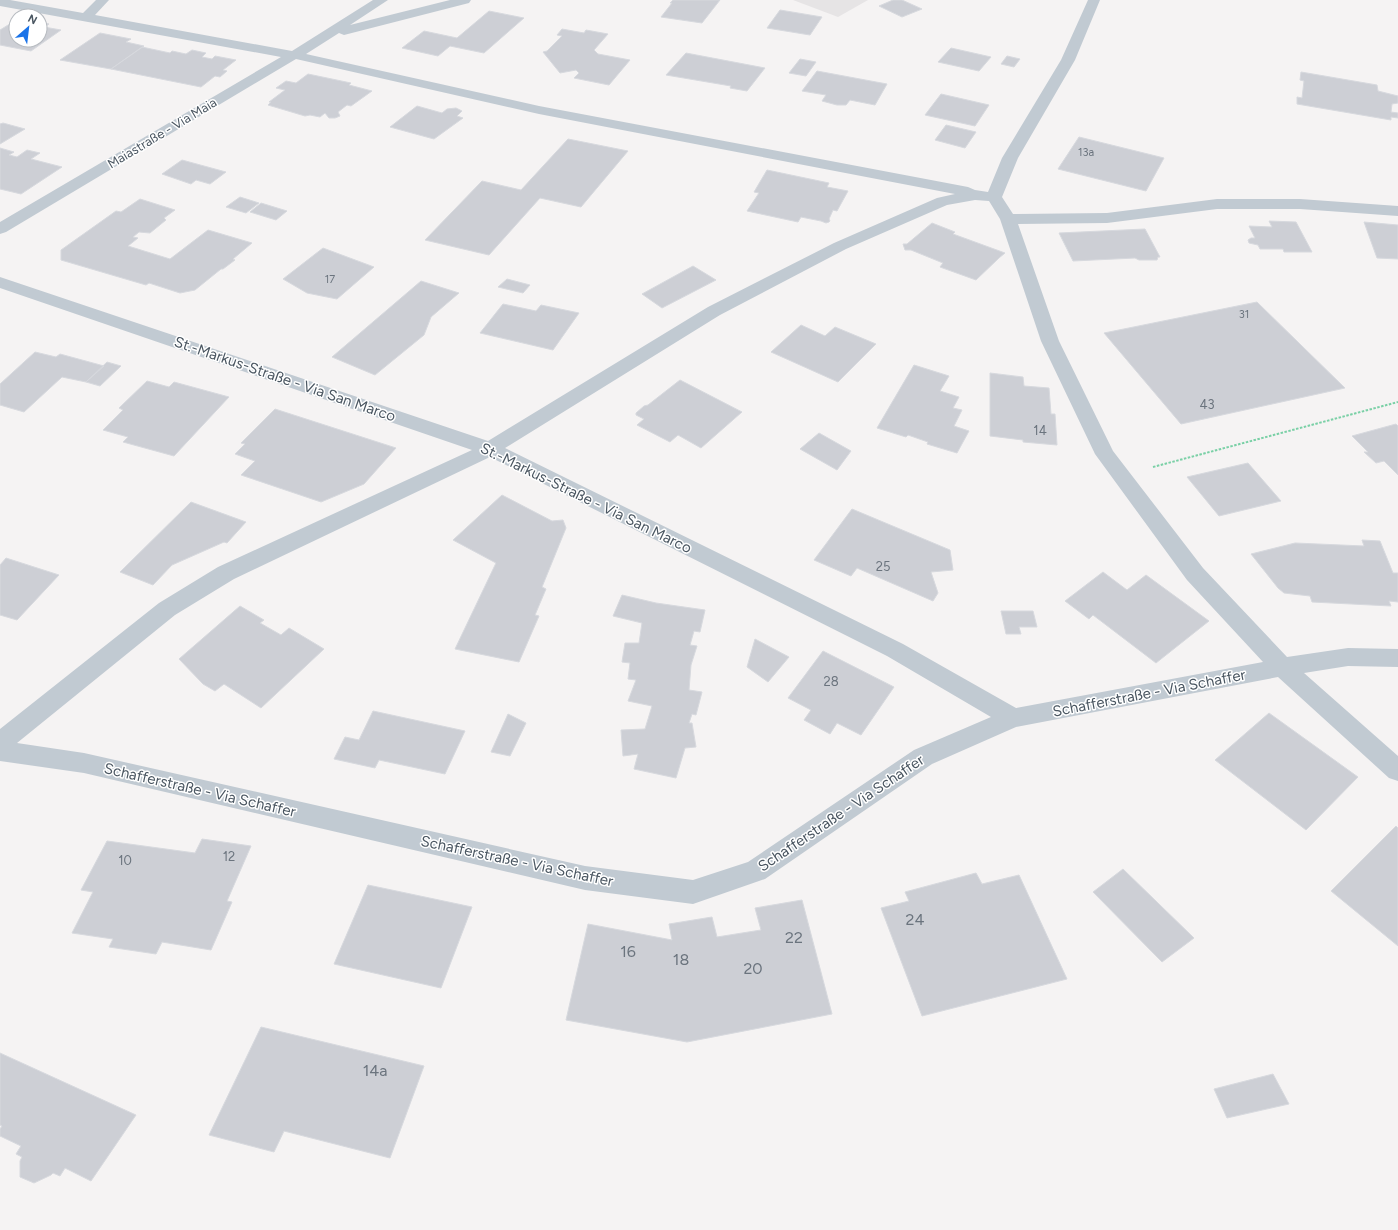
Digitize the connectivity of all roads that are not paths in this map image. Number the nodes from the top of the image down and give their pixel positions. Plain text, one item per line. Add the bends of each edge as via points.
1 (103, 0) edge
2 (382, 0) edge
3 (464, 0) edge
4 (1094, 0) edge
5 (0, 2) edge
6 (86, 17) junction
7 (324, 37) junction
8 (294, 55) junction
9 (994, 197) junction
10 (1398, 210) edge
11 (1008, 219) junction
12 (0, 229) edge
13 (0, 282) edge
14 (490, 449) junction
15 (1398, 658) edge
16 (1282, 667) junction
17 (1013, 718) junction
18 (0, 743) edge
19 (0, 751) edge
20 (1398, 771) edge

1 - 6 street
2 - 7 street
3 - 7 street
4 - 9 street via 1068,60 1010,158
5 - 6 street
6 - 8 street
7 - 8 street, Maiastraße - Via Maia
8 - 9 street via 539,110
8 - 12 street, Maiastraße - Via Maia
9 - 11 street
9 - 14 street via 975,195 943,201 840,246 714,311
10 - 11 street via 1300,204 1217,204 1107,218
11 - 16 street via 1050,341 1104,454 1195,574
13 - 14 street, St.-Markus-Straße - Via San Marco
14 - 17 street, St.-Markus-Straße - Via San Marco via 895,650
14 - 18 street via 226,573 167,610
15 - 16 street, Schafferstraße - Via Schaffer via 1348,657
16 - 17 street, Schafferstraße - Via Schaffer
16 - 20 street
17 - 19 street, Schafferstraße - Via Schaffer via 923,757 756,871 693,892 585,878 84,763

